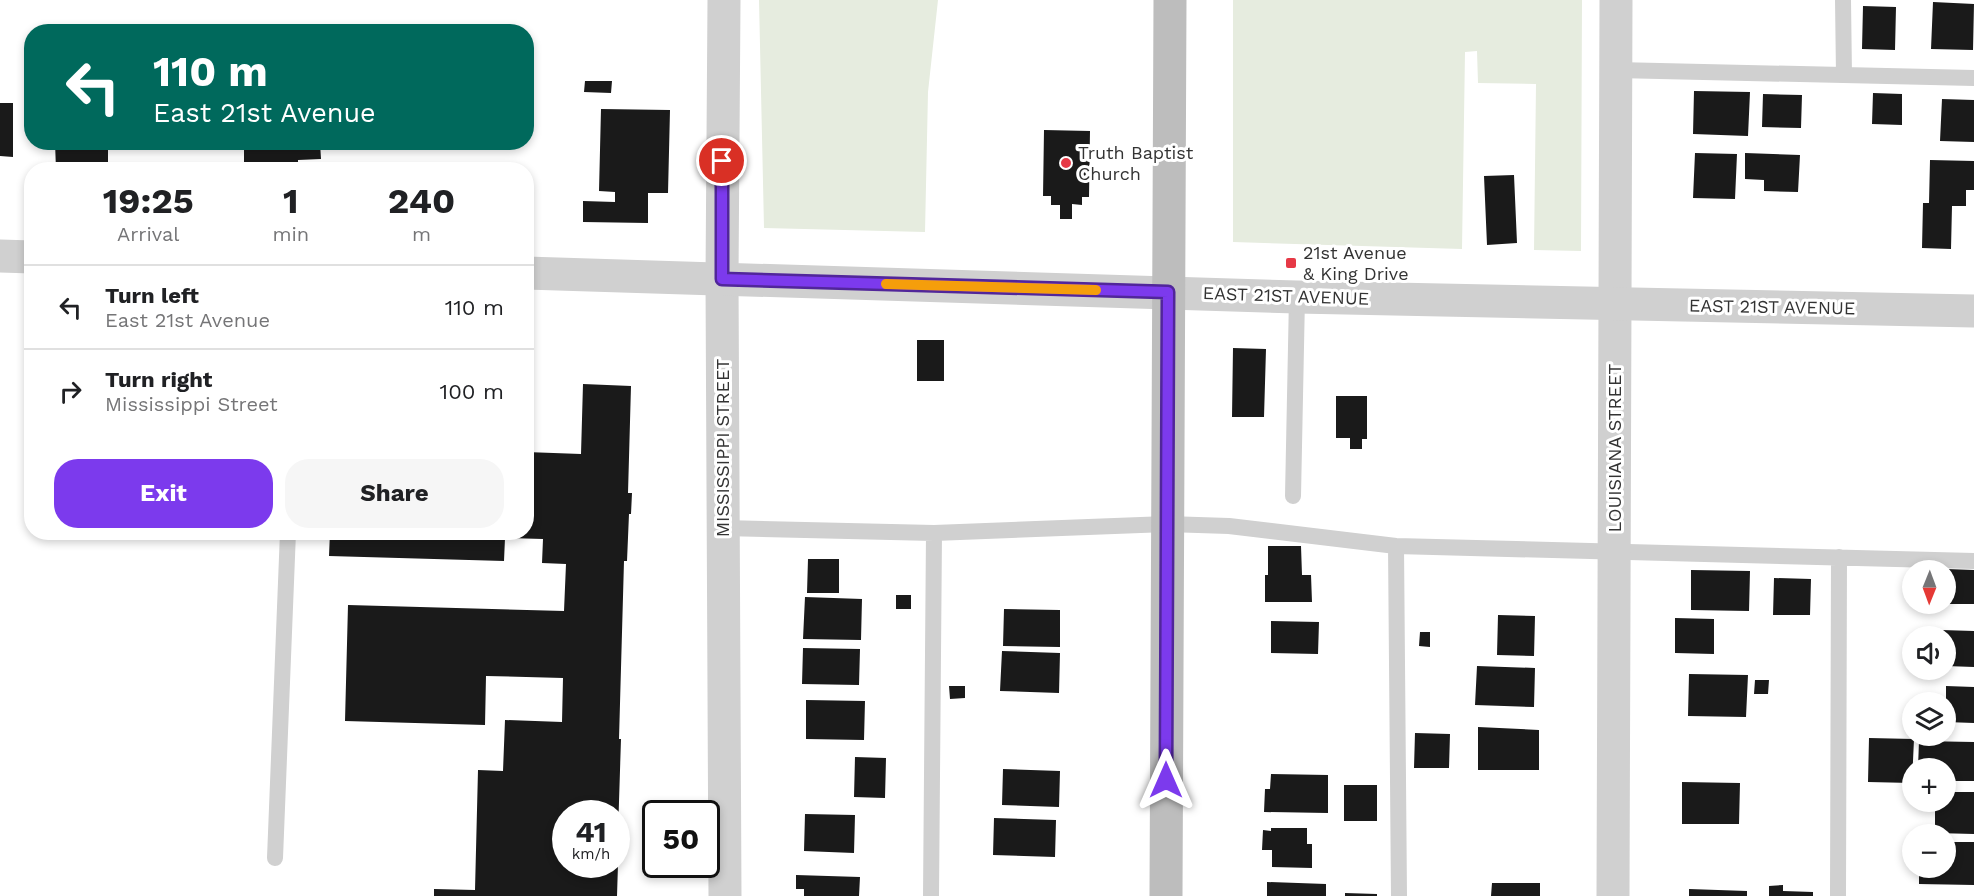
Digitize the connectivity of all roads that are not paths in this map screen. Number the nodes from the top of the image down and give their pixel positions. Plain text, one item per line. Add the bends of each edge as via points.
1 (724, 0) edge
2 (1170, 0) edge
3 (1617, 0) edge
4 (1844, 0) edge
5 (1616, 70) junction
6 (1844, 75) junction
7 (1974, 78) edge
8 (0, 256) edge
9 (24, 257) edge
10 (534, 273) edge
11 (722, 279) junction
12 (1168, 292) junction
13 (1297, 297) junction
14 (1615, 303) junction
15 (1974, 311) edge
16 (1293, 496) dead end
17 (1167, 524) junction
18 (723, 528) junction
19 (934, 533) junction
20 (288, 540) edge
21 (1396, 546) junction
22 (1614, 552) junction
23 (1839, 557) junction
24 (1974, 561) edge
25 (275, 858) dead end
26 (725, 896) edge
27 (931, 896) edge
28 (1166, 896) edge
29 (1399, 896) edge
30 (1613, 896) edge
31 (1838, 896) edge

1 - 11 street, MISSISSIPPI STREET
2 - 12 main road
3 - 5 street, LOUISIANA STREET
4 - 6 lane
5 - 6 lane
5 - 14 street, LOUISIANA STREET
6 - 7 lane
8 - 9 street
10 - 11 street, EAST 21ST AVENUE
11 - 12 street, EAST 21ST AVENUE
11 - 18 street, MISSISSIPPI STREET
12 - 13 street, EAST 21ST AVENUE
12 - 17 main road
13 - 14 street, EAST 21ST AVENUE
13 - 16 lane
14 - 15 street, EAST 21ST AVENUE
14 - 22 street, LOUISIANA STREET
17 - 19 lane
17 - 21 lane via 1228,526
17 - 28 main road
18 - 19 lane
18 - 26 street, MISSISSIPPI STREET
19 - 27 lane
20 - 25 lane
21 - 22 lane
21 - 29 lane
22 - 23 lane
22 - 30 street, LOUISIANA STREET
23 - 24 lane
23 - 31 lane

